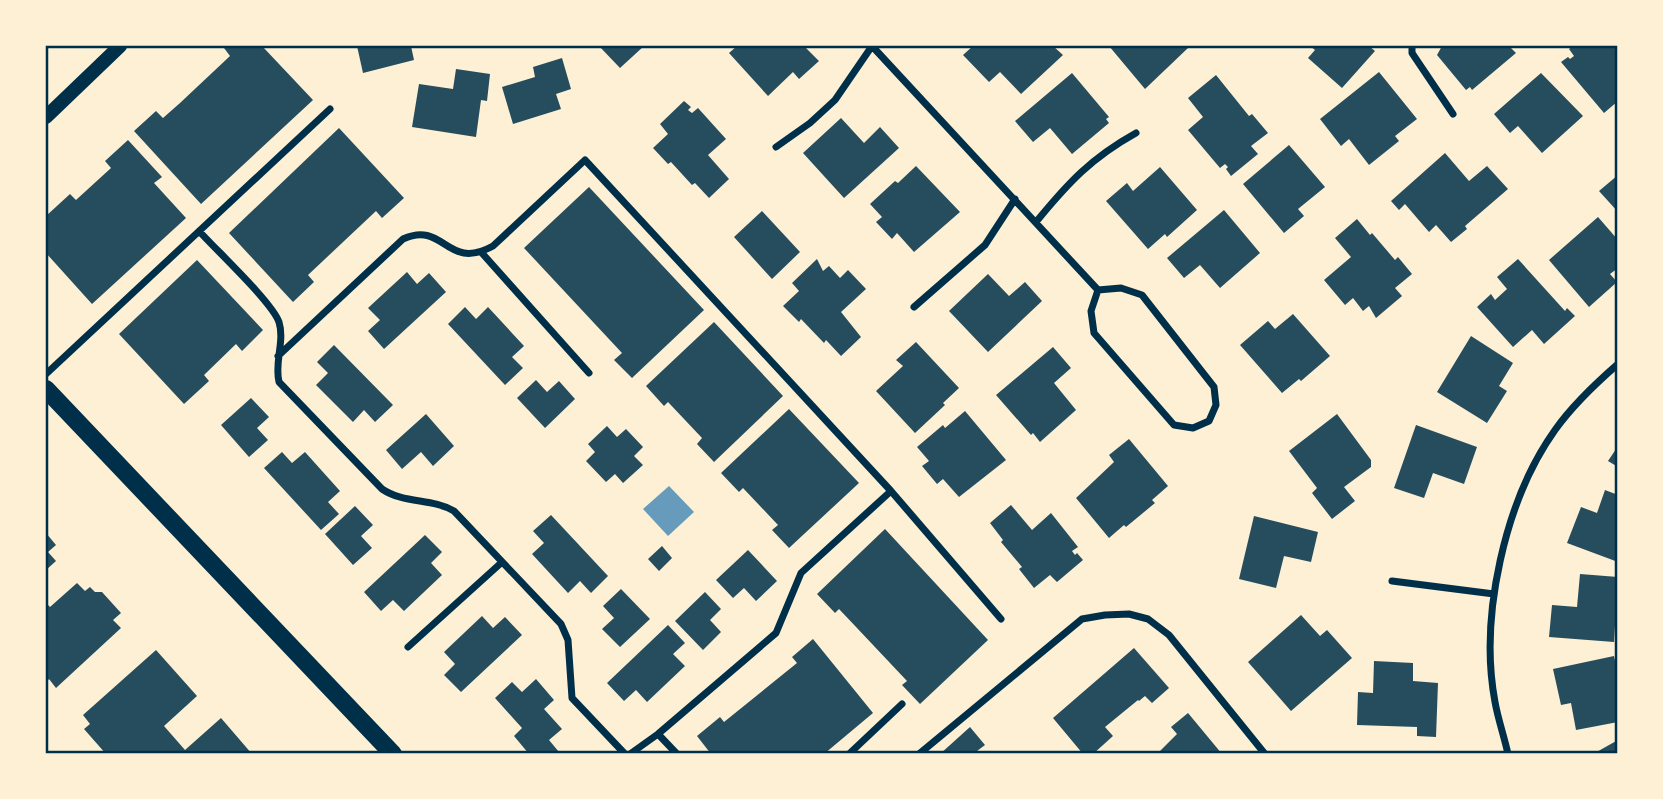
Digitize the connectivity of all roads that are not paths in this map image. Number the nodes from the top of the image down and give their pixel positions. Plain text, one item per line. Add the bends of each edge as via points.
1 (120, 46) edge
2 (872, 46) edge
3 (1412, 46) edge
4 (330, 109) dead end
5 (1453, 114) dead end
6 (46, 117) edge
7 (1136, 133) dead end
8 (776, 147) dead end
9 (1015, 200) junction
10 (1036, 222) junction
11 (199, 232) junction
12 (481, 252) junction
13 (1098, 290) junction
14 (914, 307) dead end
15 (278, 356) junction
16 (1618, 364) edge
17 (589, 373) dead end
18 (46, 374) edge
19 (46, 389) edge
20 (891, 491) junction
21 (501, 563) junction
22 (1392, 581) dead end
23 (1494, 594) junction
24 (1001, 619) dead end
25 (408, 647) dead end
26 (902, 704) dead end
27 (659, 734) junction
28 (393, 754) edge
29 (628, 754) edge
30 (677, 754) edge
31 (849, 754) edge
32 (919, 754) edge
33 (1265, 754) edge
34 (1508, 754) edge

1 - 6 main road
2 - 8 street via 835,100
2 - 9 street
3 - 5 street via 1412,53
4 - 11 street
7 - 10 street via 1081,170
9 - 10 street
9 - 14 street via 985,245
10 - 13 street
11 - 15 street via 268,305 278,321
11 - 18 street
12 - 15 street via 454,251 427,235 415,233 403,239
12 - 17 street
12 - 20 street via 586,160
13 - 13 street via 1091,311 1094,333 1174,425 1193,428 1209,421 1216,405 1214,387 1142,295 1121,288
15 - 21 street via 279,382 382,489 399,498 454,511
16 - 23 street via 1555,430 1527,477 1509,525
19 - 28 main road
20 - 24 street
20 - 27 street via 801,573 776,634
21 - 25 street
21 - 29 street via 561,624 569,640 572,698
22 - 23 street
23 - 34 street via 1490,650 1494,700
26 - 31 street
27 - 29 street
27 - 30 street
32 - 33 street via 1082,619 1129,614 1170,635

